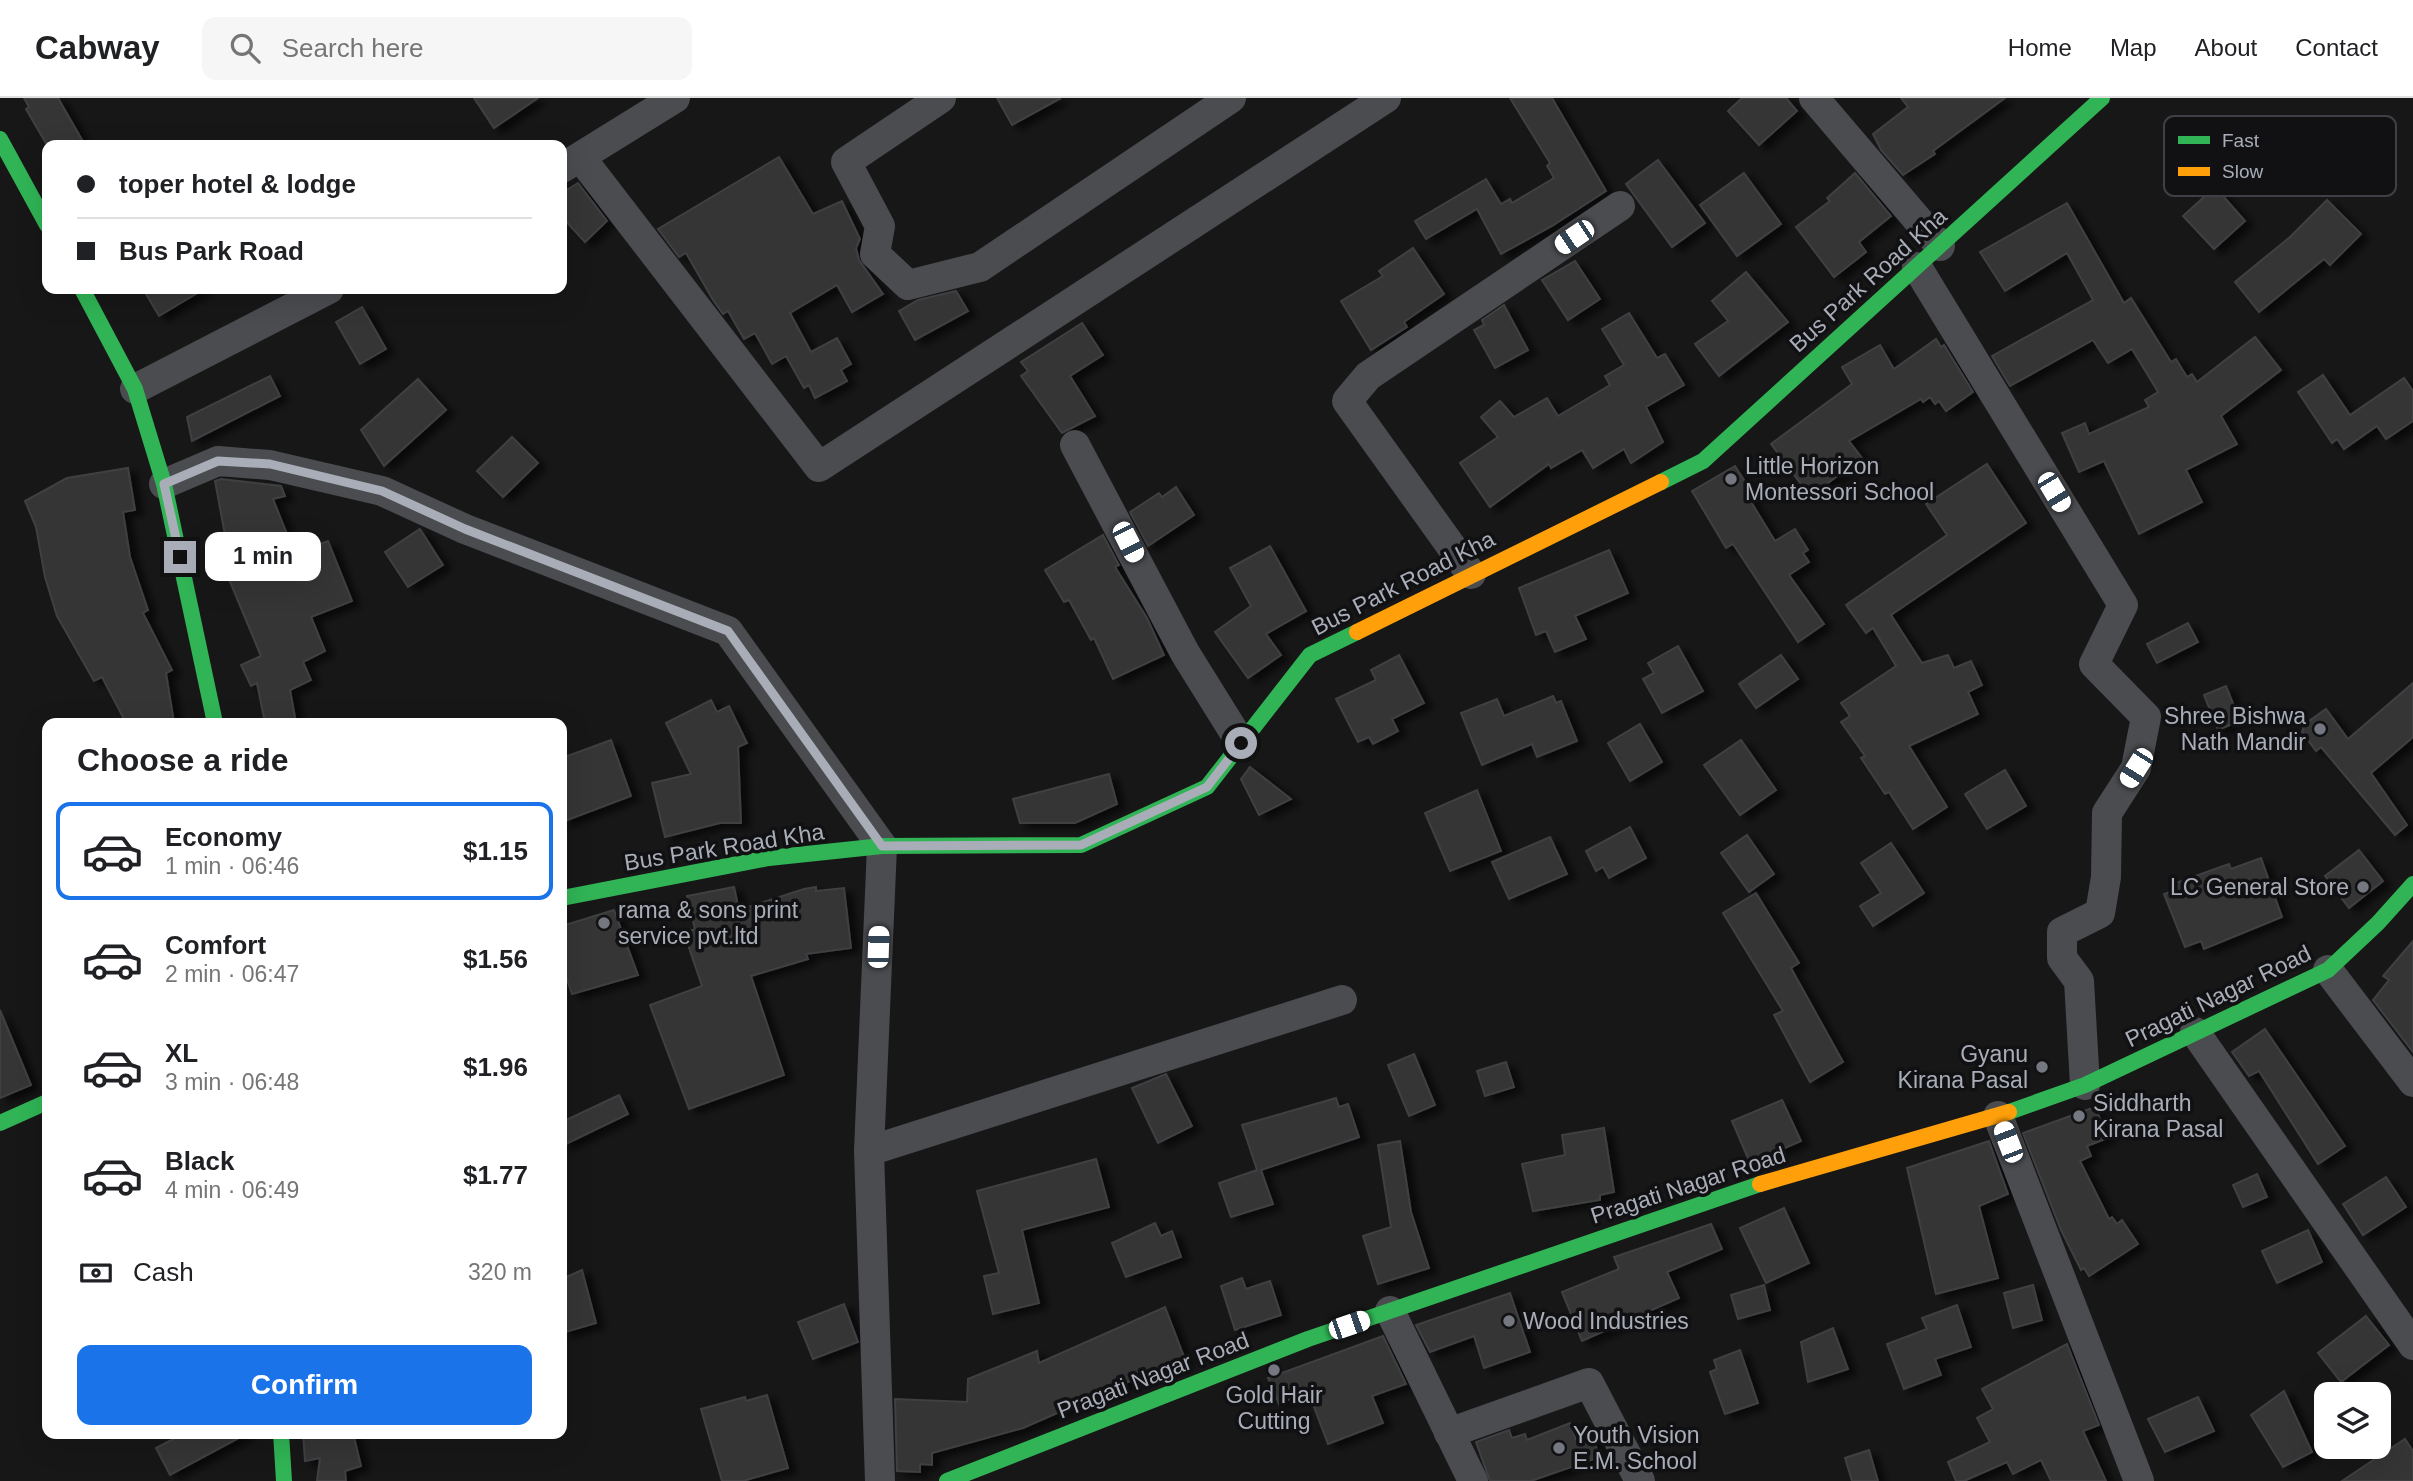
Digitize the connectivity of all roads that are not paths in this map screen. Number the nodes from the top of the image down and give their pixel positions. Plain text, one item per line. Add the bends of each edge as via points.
1 (675, 98) edge
2 (941, 98) edge
3 (1231, 98) edge
4 (1386, 98) edge
5 (1814, 98) edge
6 (2102, 98) edge
7 (0, 139) edge
8 (572, 163) edge
9 (1620, 206) dead end
10 (42, 216) edge
11 (1940, 246) junction
12 (1917, 267) junction
13 (85, 294) edge
14 (319, 294) edge
15 (135, 389) junction
16 (1075, 445) dead end
17 (164, 484) junction
18 (1471, 574) junction
19 (214, 718) edge
20 (1241, 743) junction
21 (882, 846) junction
22 (2413, 884) edge
23 (567, 897) edge
24 (2328, 970) junction
25 (1342, 1000) dead end
26 (2195, 1032) junction
27 (2413, 1082) edge
28 (2085, 1085) junction
29 (42, 1104) edge
30 (1998, 1116) junction
31 (0, 1123) edge
32 (869, 1151) junction
33 (1390, 1311) junction
34 (2413, 1345) edge
35 (1449, 1433) junction
36 (281, 1439) edge
37 (1631, 1478) edge
38 (284, 1481) edge
39 (880, 1481) edge
40 (947, 1481) edge
41 (1473, 1481) edge
42 (2139, 1481) edge

1 - 8 street
2 - 3 street via 846,162 880,226 875,254 908,285 980,267
4 - 8 street via 819,467
5 - 11 street
6 - 11 street, Bus Park Road Kha
7 - 10 street
9 - 18 street via 1368,376 1347,401
11 - 12 street, Bus Park Road Kha
12 - 18 street, Bus Park Road Kha via 1703,461
12 - 28 street via 2123,604 2094,664 2146,718 2136,768 2107,813 2100,913 2062,932 2062,958 2079,981
13 - 15 street
14 - 15 street
15 - 17 street
16 - 20 street via 1185,653
17 - 19 street
17 - 21 street via 218,461 270,464 382,491 465,529 728,631
18 - 20 street, Bus Park Road Kha via 1310,655
20 - 21 street, Bus Park Road Kha via 1207,787 1081,845
21 - 23 street, Bus Park Road Kha via 769,858
21 - 32 street
22 - 24 street, Pragati Nagar Road
24 - 26 street, Pragati Nagar Road
24 - 27 street
25 - 32 street
26 - 28 street, Pragati Nagar Road
26 - 34 street
28 - 30 street, Pragati Nagar Road
29 - 31 street
30 - 33 street, Pragati Nagar Road via 1769,1181
30 - 42 street
32 - 39 street
33 - 35 street
33 - 40 street, Pragati Nagar Road
35 - 37 street via 1589,1383
35 - 41 street
36 - 38 street

